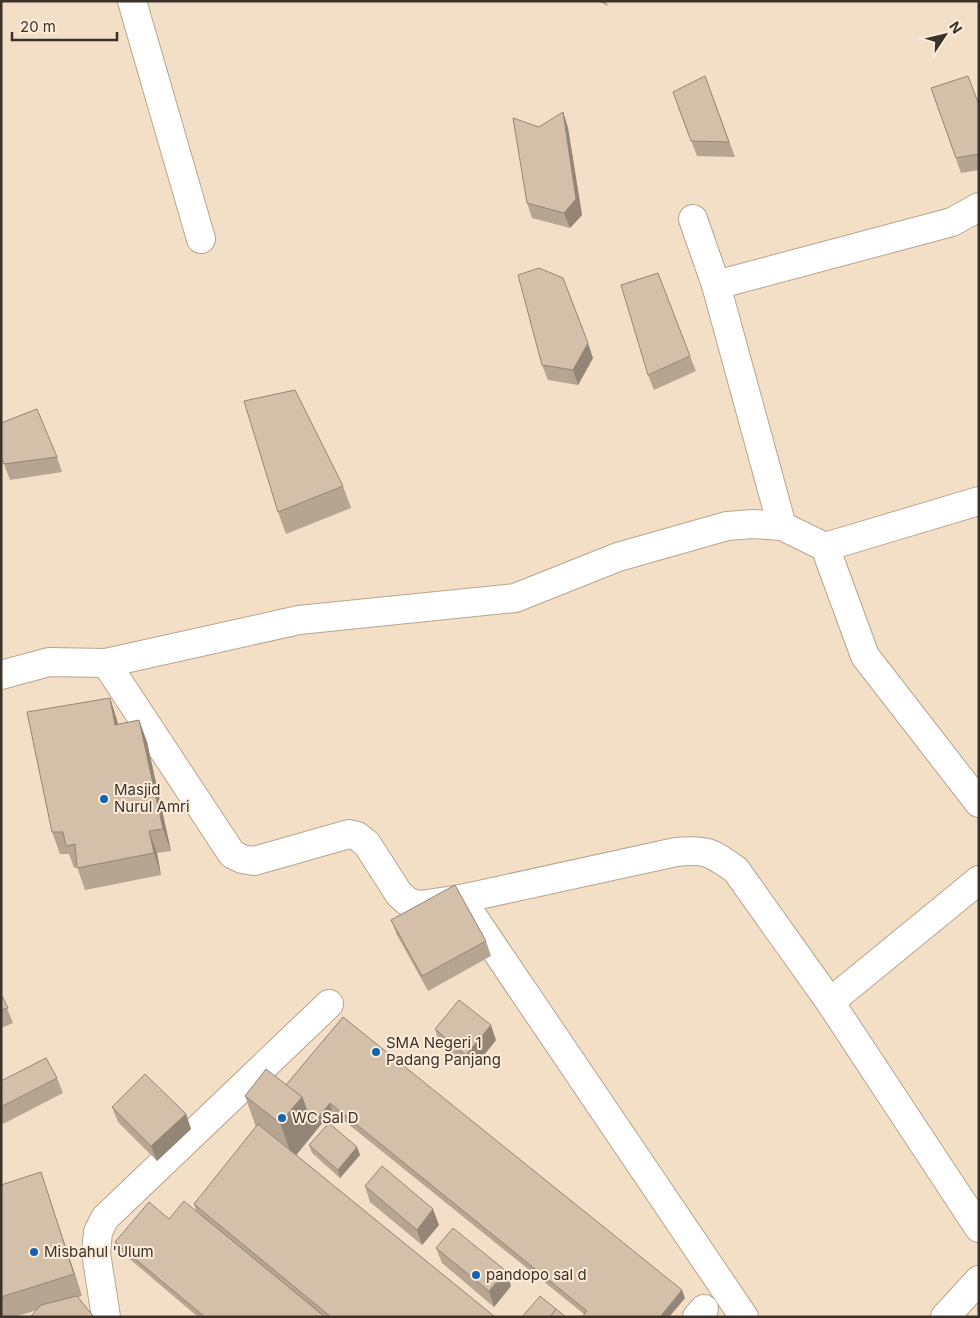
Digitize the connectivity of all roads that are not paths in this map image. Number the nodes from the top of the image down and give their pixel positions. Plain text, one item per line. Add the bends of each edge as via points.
1 (132, 1) edge
2 (979, 207) edge
3 (693, 219) dead end
4 (201, 239) dead end
5 (716, 285) junction
6 (979, 501) edge
7 (782, 526) junction
8 (825, 547) junction
9 (106, 663) junction
10 (1, 676) edge
11 (979, 803) edge
12 (979, 880) edge
13 (461, 899) junction
14 (830, 1002) junction
15 (328, 1004) dead end
16 (979, 1228) edge
17 (979, 1280) edge
18 (106, 1317) edge
19 (744, 1317) edge
20 (945, 1317) edge

1 - 4 street
2 - 5 street via 952,222
3 - 5 street
5 - 7 street
6 - 8 street
7 - 8 street
7 - 9 street via 727,526 618,557 515,598 299,620
8 - 11 street via 865,656
9 - 10 street via 49,662
9 - 13 street via 232,854 254,861 349,834 358,836 367,844 408,902 420,905
12 - 14 street
13 - 14 street via 698,850 716,856 736,870
13 - 19 street
14 - 16 street
15 - 18 street via 105,1218 98,1232 96,1253
17 - 20 street

